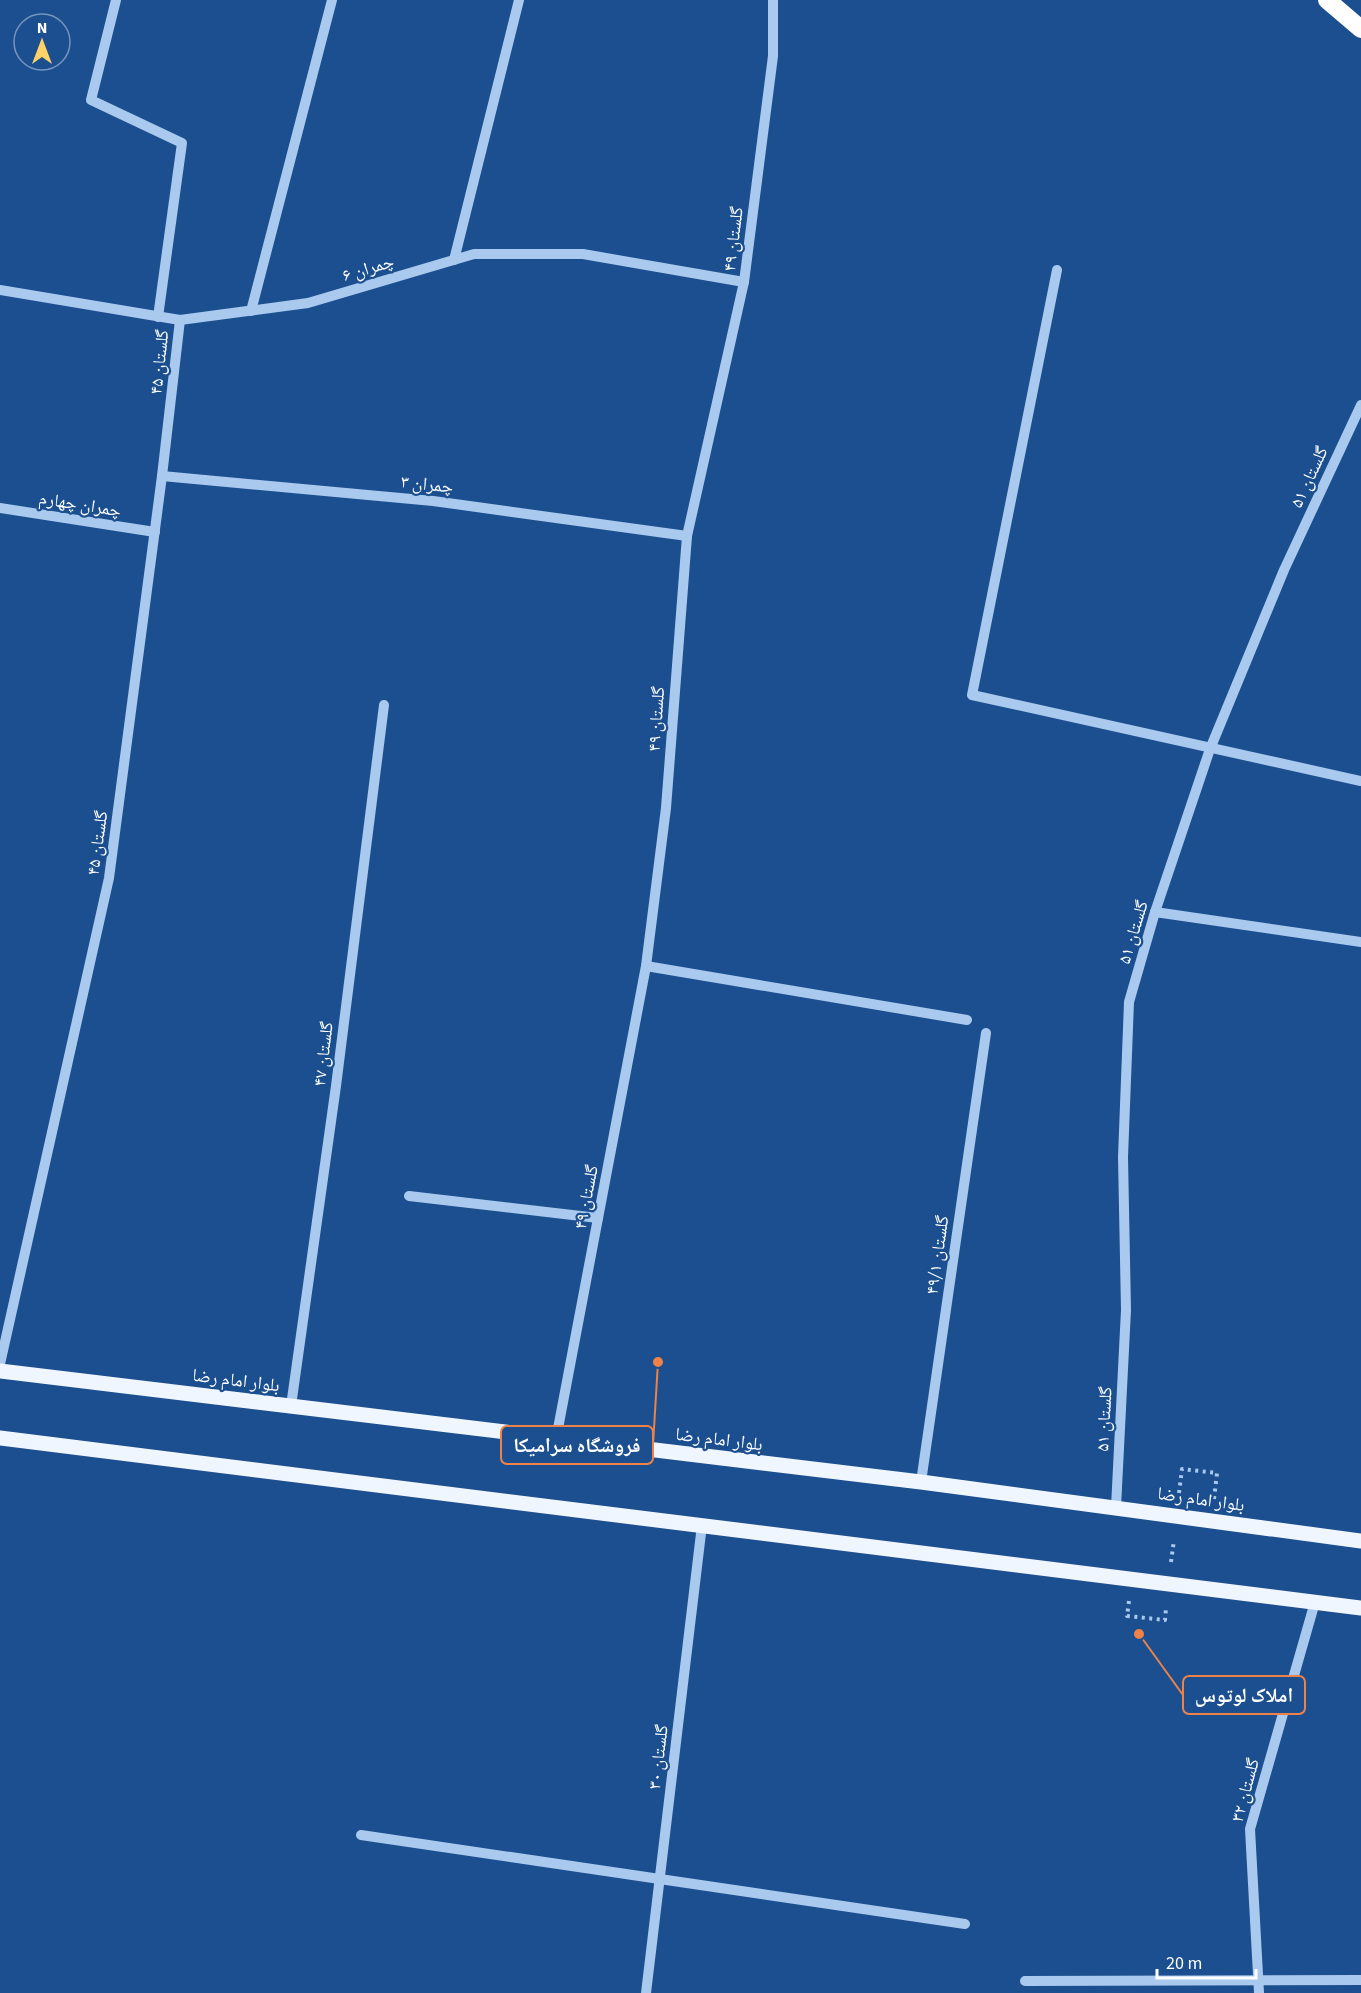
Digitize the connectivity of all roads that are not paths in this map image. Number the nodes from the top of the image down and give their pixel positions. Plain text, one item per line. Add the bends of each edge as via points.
1 (116, 0) edge
2 (332, 0) edge
3 (519, 0) edge
4 (773, 0) edge
5 (1327, 0) edge
6 (1361, 29) edge
7 (454, 260) junction
8 (1057, 270) dead end
9 (744, 282) junction
10 (0, 290) edge
11 (251, 310) junction
12 (159, 317) junction
13 (180, 320) junction
14 (1360, 408) edge
15 (162, 476) junction
16 (0, 508) edge
17 (155, 532) junction
18 (687, 536) junction
19 (384, 705) dead end
20 (1210, 750) junction
21 (1361, 781) edge
22 (1155, 912) junction
23 (1361, 942) edge
24 (646, 966) junction
25 (967, 1020) dead end
26 (986, 1033) dead end
27 (409, 1196) dead end
28 (598, 1218) junction
29 (0, 1364) edge
30 (0, 1371) edge
31 (291, 1406) junction
32 (0, 1438) edge
33 (556, 1439) junction
34 (921, 1482) junction
35 (1116, 1507) junction
36 (702, 1525) junction
37 (1361, 1541) edge
38 (1315, 1602) junction
39 (1361, 1608) edge
40 (361, 1834) dead end
41 (660, 1880) junction
42 (965, 1924) dead end
43 (1361, 1980) edge
44 (1026, 1981) dead end
45 (1259, 1981) junction
46 (646, 1993) edge
47 (1259, 1993) edge

1 - 12 street via 91,100 182,143
2 - 11 street
3 - 7 street
4 - 9 street, گلستان ۴۹ via 773,56
5 - 6 highway
7 - 9 street, چمران ۶ via 474,254 583,254
7 - 11 street, چمران ۶ via 308,303
8 - 20 street via 972,695
9 - 18 street, گلستان ۴۹
10 - 12 street, چمران ۶
11 - 13 street, چمران ۶
12 - 13 street, چمران ۶
13 - 15 street, گلستان ۴۵
14 - 20 street, گلستان ۵۱ via 1284,570
15 - 17 street, گلستان ۴۵
15 - 18 street, چمران ۳ via 434,501
16 - 17 street, چمران چهارم
17 - 29 street, گلستان ۴۵ via 109,878
18 - 24 street, گلستان ۴۹ via 666,808
19 - 31 street, گلستان ۴۷
20 - 21 street
20 - 22 street, گلستان ۵۱
22 - 23 street
22 - 35 street, گلستان ۵۱ via 1129,1002 1124,1157 1126,1310
24 - 25 street
24 - 28 street, گلستان ۴۹
26 - 34 street, گلستان ۴۹/۱
27 - 28 street
28 - 33 street, گلستان ۴۹
30 - 31 main road, بلوار امام رضا
31 - 33 main road, بلوار امام رضا
32 - 36 main road
33 - 34 main road, بلوار امام رضا
34 - 35 main road, بلوار امام رضا
35 - 37 main road, بلوار امام رضا
36 - 38 main road
36 - 41 street, گلستان ۳۰
38 - 39 main road
38 - 45 street, گلستان ۳۲ via 1250,1829
40 - 41 street
41 - 42 street
41 - 46 street, گلستان ۳۰
43 - 45 street
44 - 45 street
45 - 47 street, گلستان ۳۲

